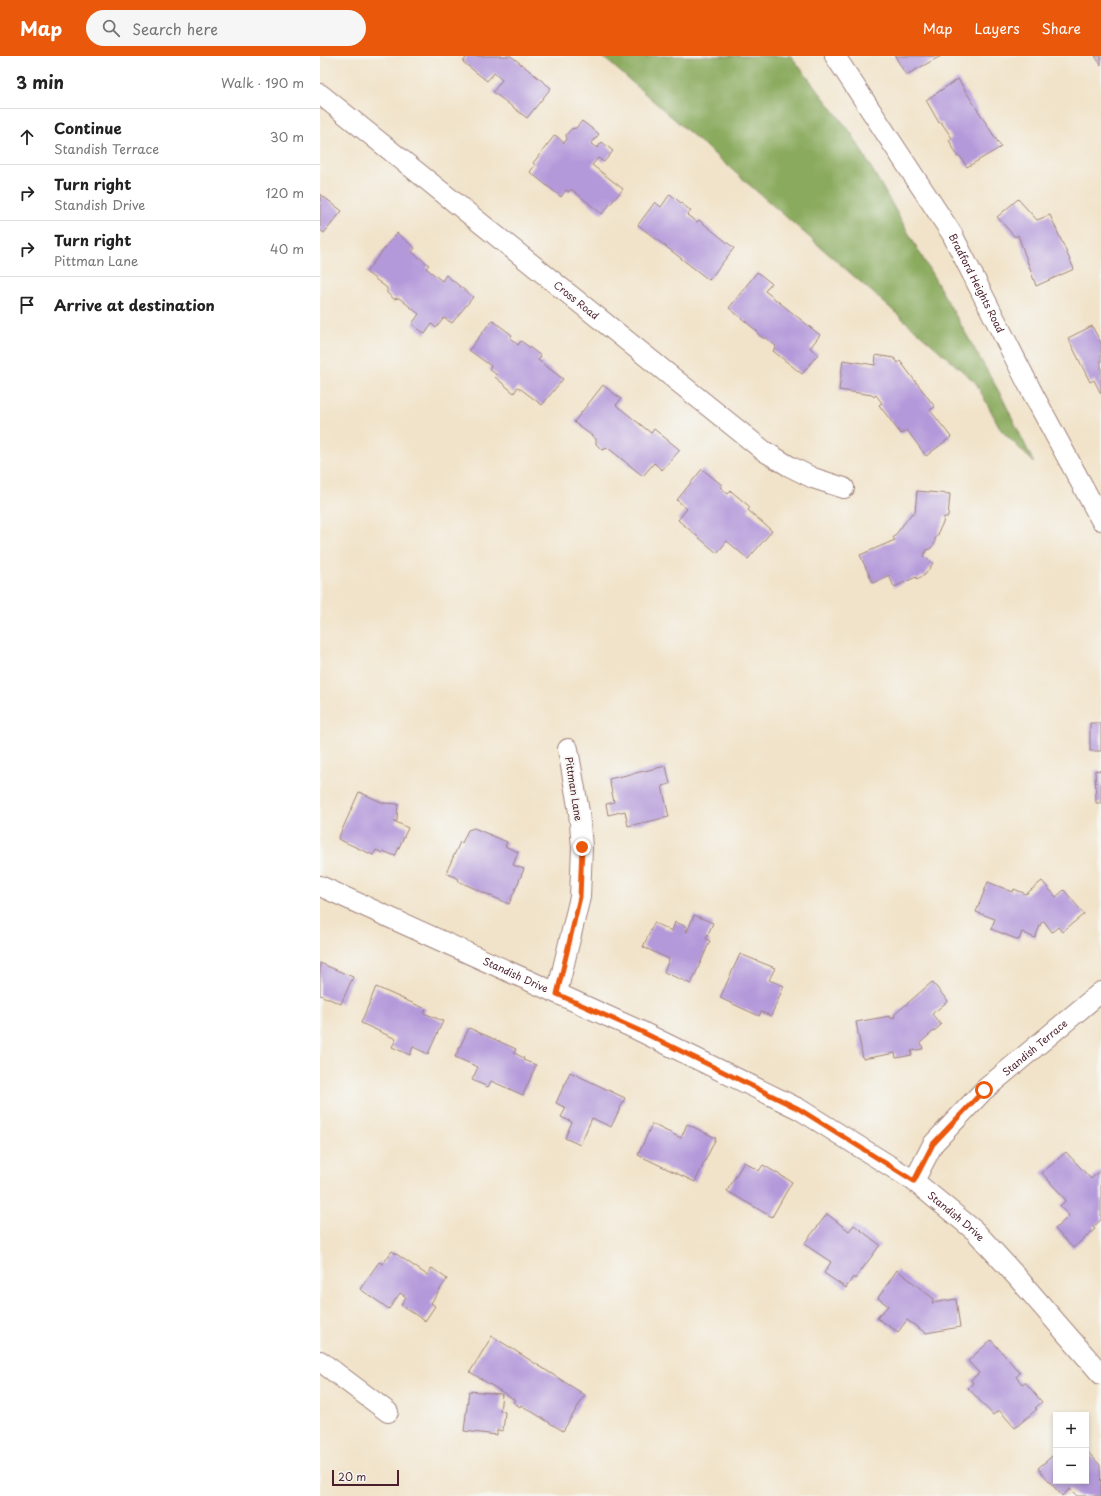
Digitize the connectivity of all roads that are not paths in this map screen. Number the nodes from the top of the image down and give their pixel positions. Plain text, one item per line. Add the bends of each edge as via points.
1 (835, 56) edge
2 (320, 94) edge
3 (844, 488) dead end
4 (1101, 520) edge
5 (568, 749) dead end
6 (320, 886) edge
7 (1101, 992) edge
8 (557, 994) junction
9 (914, 1181) junction
10 (320, 1361) edge
11 (1101, 1374) edge
12 (388, 1412) dead end

1 - 4 street, Bradford Heights Road via 952,234 1033,394
2 - 3 street, Cross Road via 764,451 813,478
5 - 8 street, Pittman Lane via 582,847 580,897
6 - 8 street, Standish Drive
7 - 9 street, Standish Terrace via 984,1090 933,1144
8 - 9 street, Standish Drive via 638,1030 799,1109
9 - 11 street, Standish Drive via 975,1231
10 - 12 street

